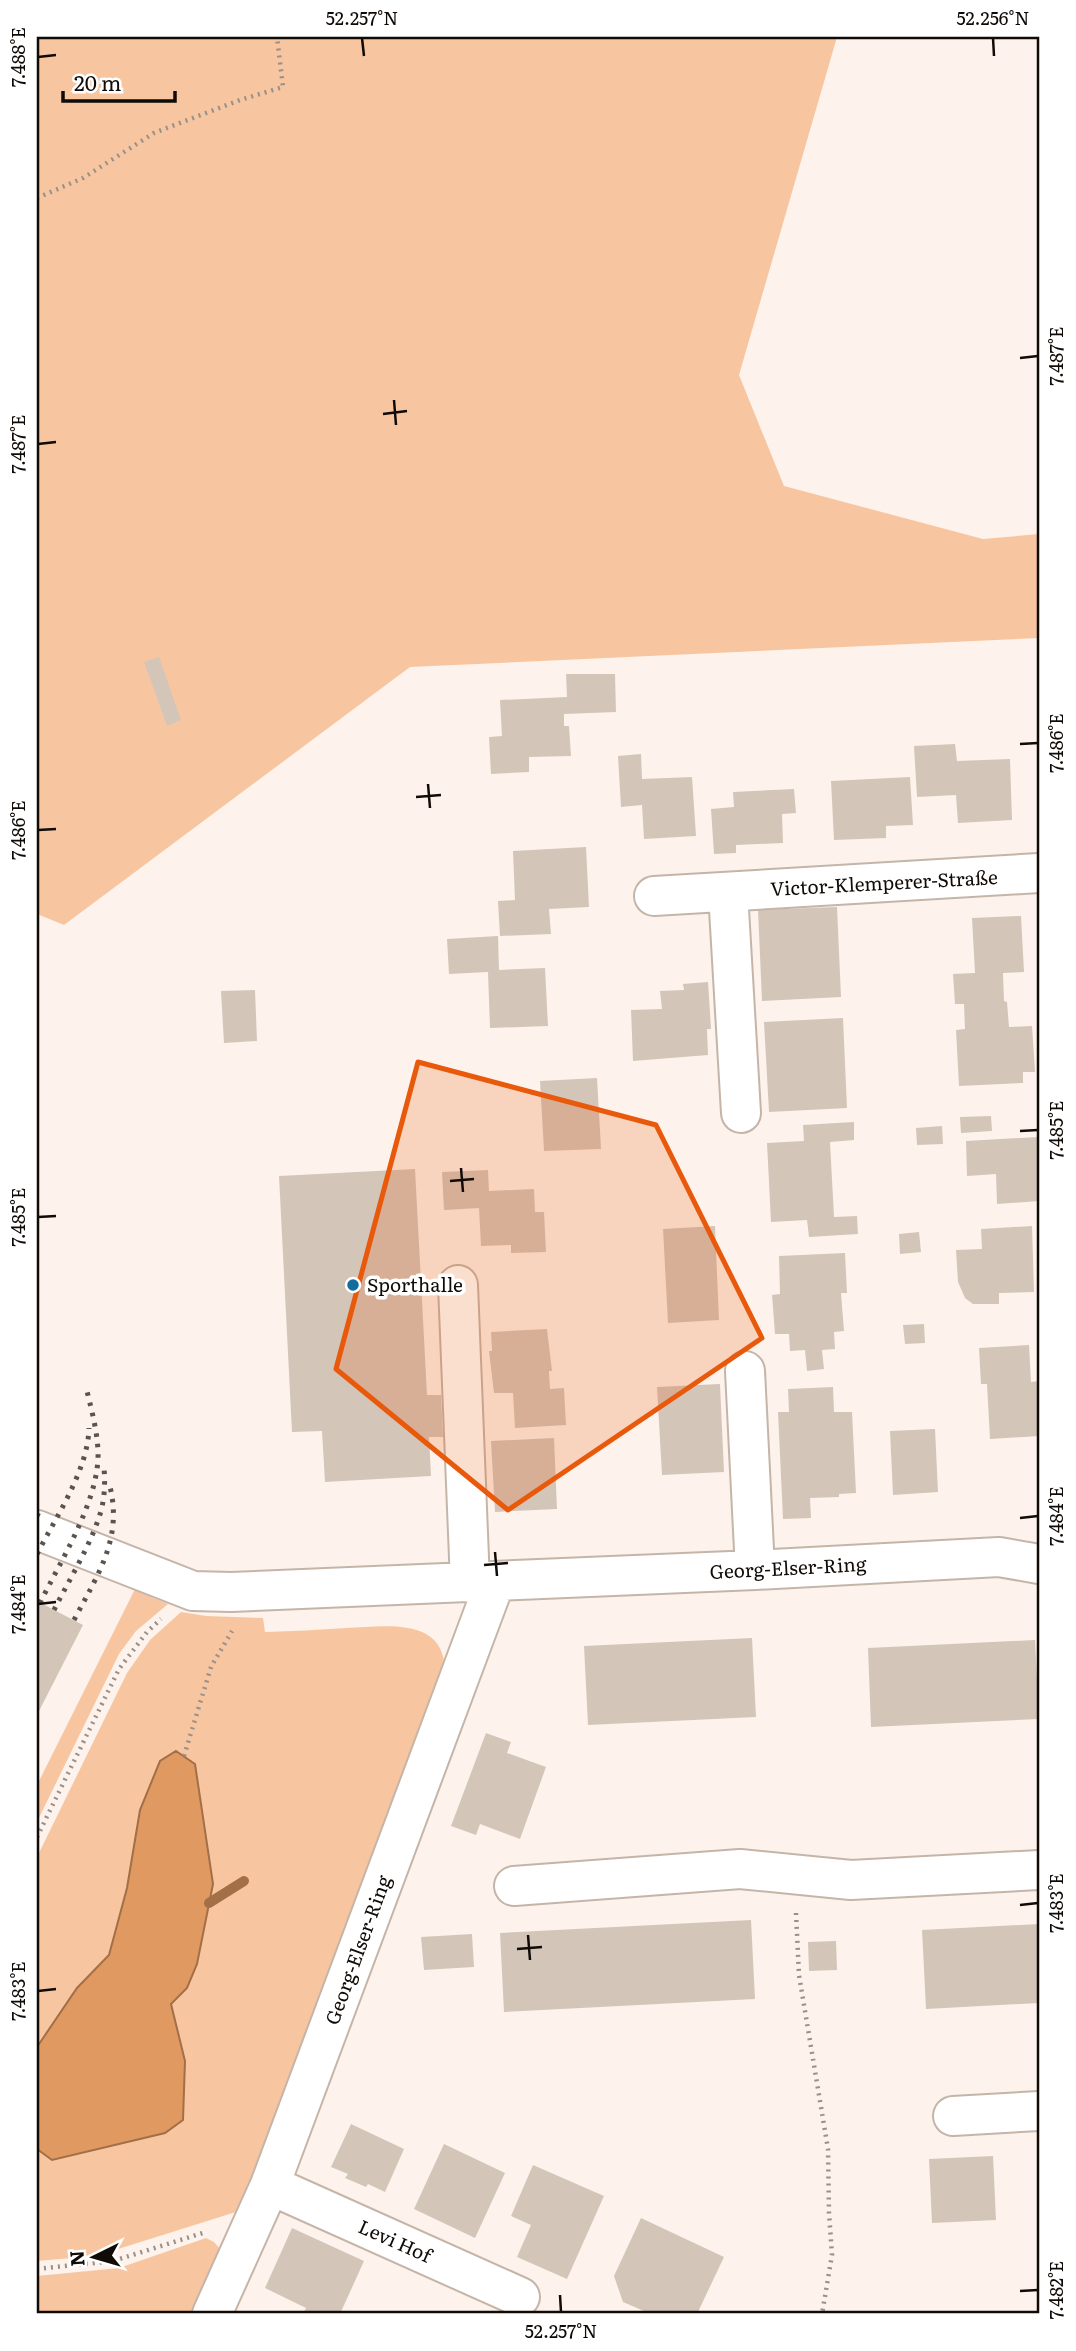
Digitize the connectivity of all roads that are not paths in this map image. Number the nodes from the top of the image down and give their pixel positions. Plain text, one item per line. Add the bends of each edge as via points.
1 (1039, 873) edge
2 (728, 892) junction
3 (654, 896) dead end
4 (741, 1113) dead end
5 (458, 1285) dead end
6 (745, 1371) dead end
7 (37, 1531) edge
8 (1039, 1564) edge
9 (755, 1570) junction
10 (482, 1582) junction
11 (1039, 1870) edge
12 (514, 1886) dead end
13 (1039, 2111) edge
14 (953, 2116) dead end
15 (270, 2185) junction
16 (520, 2297) dead end
17 (212, 2314) edge

1 - 2 street, Victor-Klemperer-Straße
2 - 3 street, Victor-Klemperer-Straße
2 - 4 street
5 - 10 street
6 - 9 street
7 - 10 street, Georg-Elser-Ring via 193,1591
8 - 9 street, Georg-Elser-Ring via 999,1556
9 - 10 street, Georg-Elser-Ring
10 - 15 street, Georg-Elser-Ring
11 - 12 street via 851,1880 740,1869
13 - 14 street
15 - 16 street, Levi Hof
15 - 17 street, Georg-Elser-Ring

